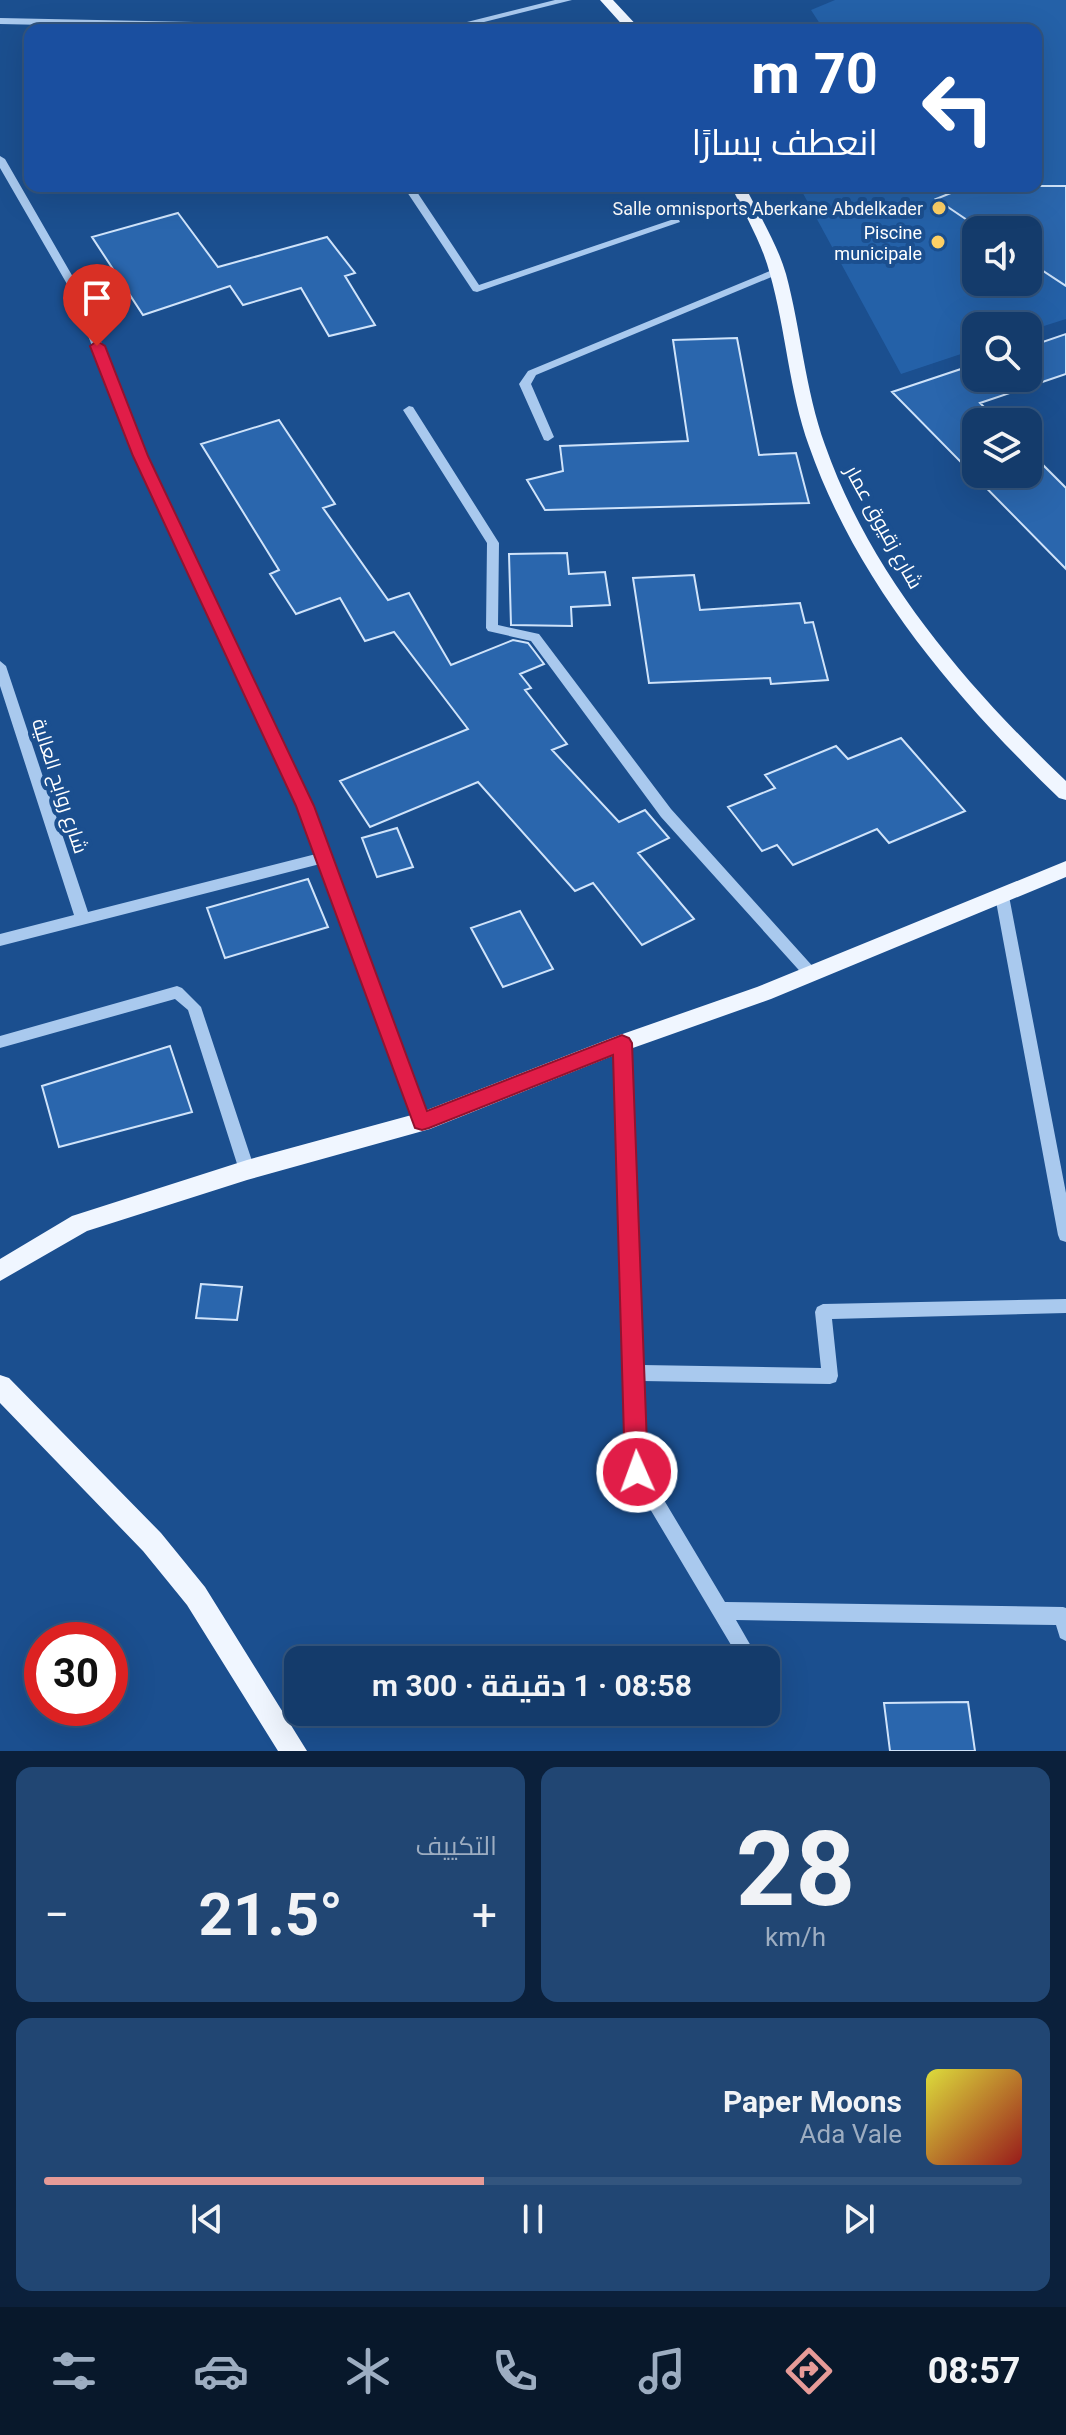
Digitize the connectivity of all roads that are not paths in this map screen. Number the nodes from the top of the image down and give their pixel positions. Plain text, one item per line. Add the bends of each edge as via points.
1 (567, 0) edge
2 (606, 0) edge
3 (0, 21) edge
4 (146, 24) edge
5 (465, 24) edge
6 (628, 24) edge
7 (0, 159) edge
8 (415, 192) edge
9 (741, 192) edge
10 (675, 222) dead end
11 (777, 271) junction
12 (409, 410) dead end
13 (548, 437) dead end
14 (0, 666) edge
15 (1066, 793) edge
16 (323, 858) junction
17 (1066, 869) edge
18 (1002, 896) junction
19 (82, 917) junction
20 (0, 940) edge
21 (811, 974) junction
22 (0, 1042) edge
23 (622, 1043) junction
24 (422, 1122) junction
25 (247, 1170) junction
26 (1066, 1235) edge
27 (0, 1271) edge
28 (1066, 1306) edge
29 (634, 1373) junction
30 (0, 1386) edge
31 (720, 1611) junction
32 (1066, 1632) edge
33 (741, 1646) edge
34 (293, 1751) edge

1 - 5 street
2 - 6 main road
3 - 4 street
7 - 16 street via 76,291 140,456 305,806
8 - 10 street via 477,289
9 - 11 main road, شارع زقيوق عمار
11 - 13 street via 532,373 525,384
11 - 15 main road, شارع زقيوق عمار via 816,445 849,517 912,619 1000,727
12 - 21 street via 493,543 492,628 535,637 666,813
14 - 19 street, شارع روابح العالية
16 - 19 street
16 - 24 street
17 - 18 main road
18 - 21 main road
18 - 26 street
19 - 20 street
21 - 23 main road
22 - 25 street via 177,992 194,1007
23 - 24 main road
23 - 29 street
24 - 25 main road
25 - 27 main road via 80,1223
28 - 29 street via 823,1312 830,1376
29 - 31 street via 637,1472
30 - 34 main road via 152,1542 196,1596
31 - 32 street via 1063,1616
31 - 33 street

